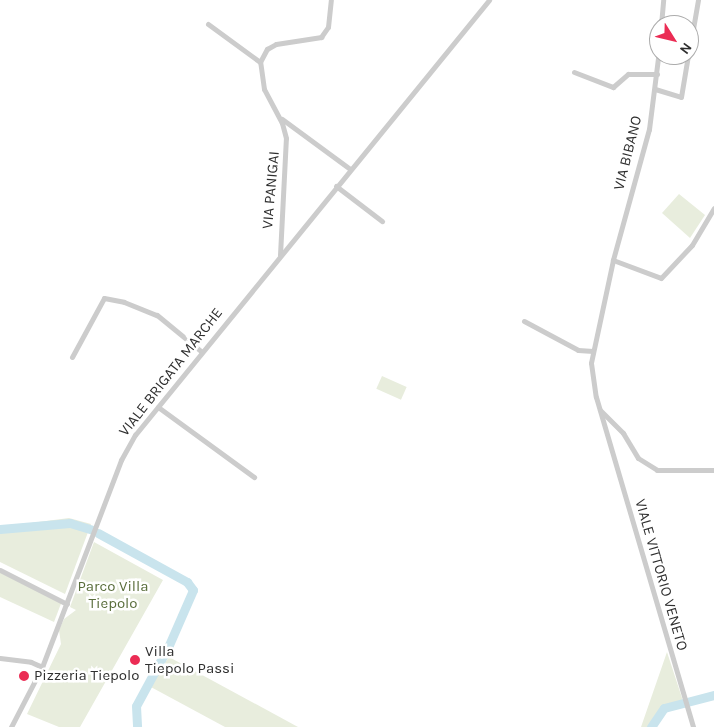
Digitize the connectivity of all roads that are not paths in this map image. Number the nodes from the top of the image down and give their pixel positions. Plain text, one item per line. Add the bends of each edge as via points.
1 (331, 0) edge
2 (489, 0) edge
3 (663, 0) edge
4 (698, 0) edge
5 (662, 15) edge
6 (695, 15) edge
7 (208, 24) dead end
8 (260, 62) junction
9 (658, 65) edge
10 (687, 65) edge
11 (574, 72) dead end
12 (657, 74) junction
13 (655, 89) junction
14 (282, 119) dead end
15 (350, 169) junction
16 (336, 186) junction
17 (714, 208) edge
18 (382, 220) dead end
19 (280, 256) junction
20 (612, 260) junction
21 (524, 321) dead end
22 (593, 351) junction
23 (202, 352) junction
24 (72, 357) dead end
25 (158, 407) junction
26 (600, 409) junction
27 (614, 459) joint
28 (714, 470) edge
29 (254, 477) dead end
30 (0, 570) edge
31 (67, 604) junction
32 (0, 658) edge
33 (42, 667) junction
34 (11, 727) edge
35 (693, 727) edge

1 - 8 street via 328,27 321,37 281,43 267,49
2 - 15 street, VIALE BRIGATA MARCHE
3 - 5 street
4 - 6 street
7 - 8 street
8 - 19 street, VIA PANIGAI via 264,89 282,124 287,144
9 - 12 street, VIA BIBANO
10 - 13 street via 681,97
11 - 12 street via 613,87 628,74
12 - 13 street, VIA BIBANO
13 - 20 street, VIA BIBANO via 649,129
14 - 15 street
15 - 16 street, VIALE BRIGATA MARCHE
16 - 18 street
16 - 19 street, VIALE BRIGATA MARCHE
17 - 20 street via 692,245 661,278
19 - 23 street, VIALE BRIGATA MARCHE
20 - 22 street, VIA BIBANO
21 - 22 street via 578,350
22 - 26 street, VIA BIBANO via 592,378
23 - 24 street via 157,315 104,298
23 - 25 street, VIALE BRIGATA MARCHE
25 - 29 street
25 - 31 street, VIALE BRIGATA MARCHE via 126,449
26 - 27 street, VIA BIBANO
26 - 28 street via 623,432 638,458 657,470
27 - 35 street, VIALE VITTORIO VENETO
30 - 31 street
31 - 33 street, VIALE BRIGATA MARCHE
32 - 33 street via 28,661
33 - 34 street, VIALE BRIGATA MARCHE

